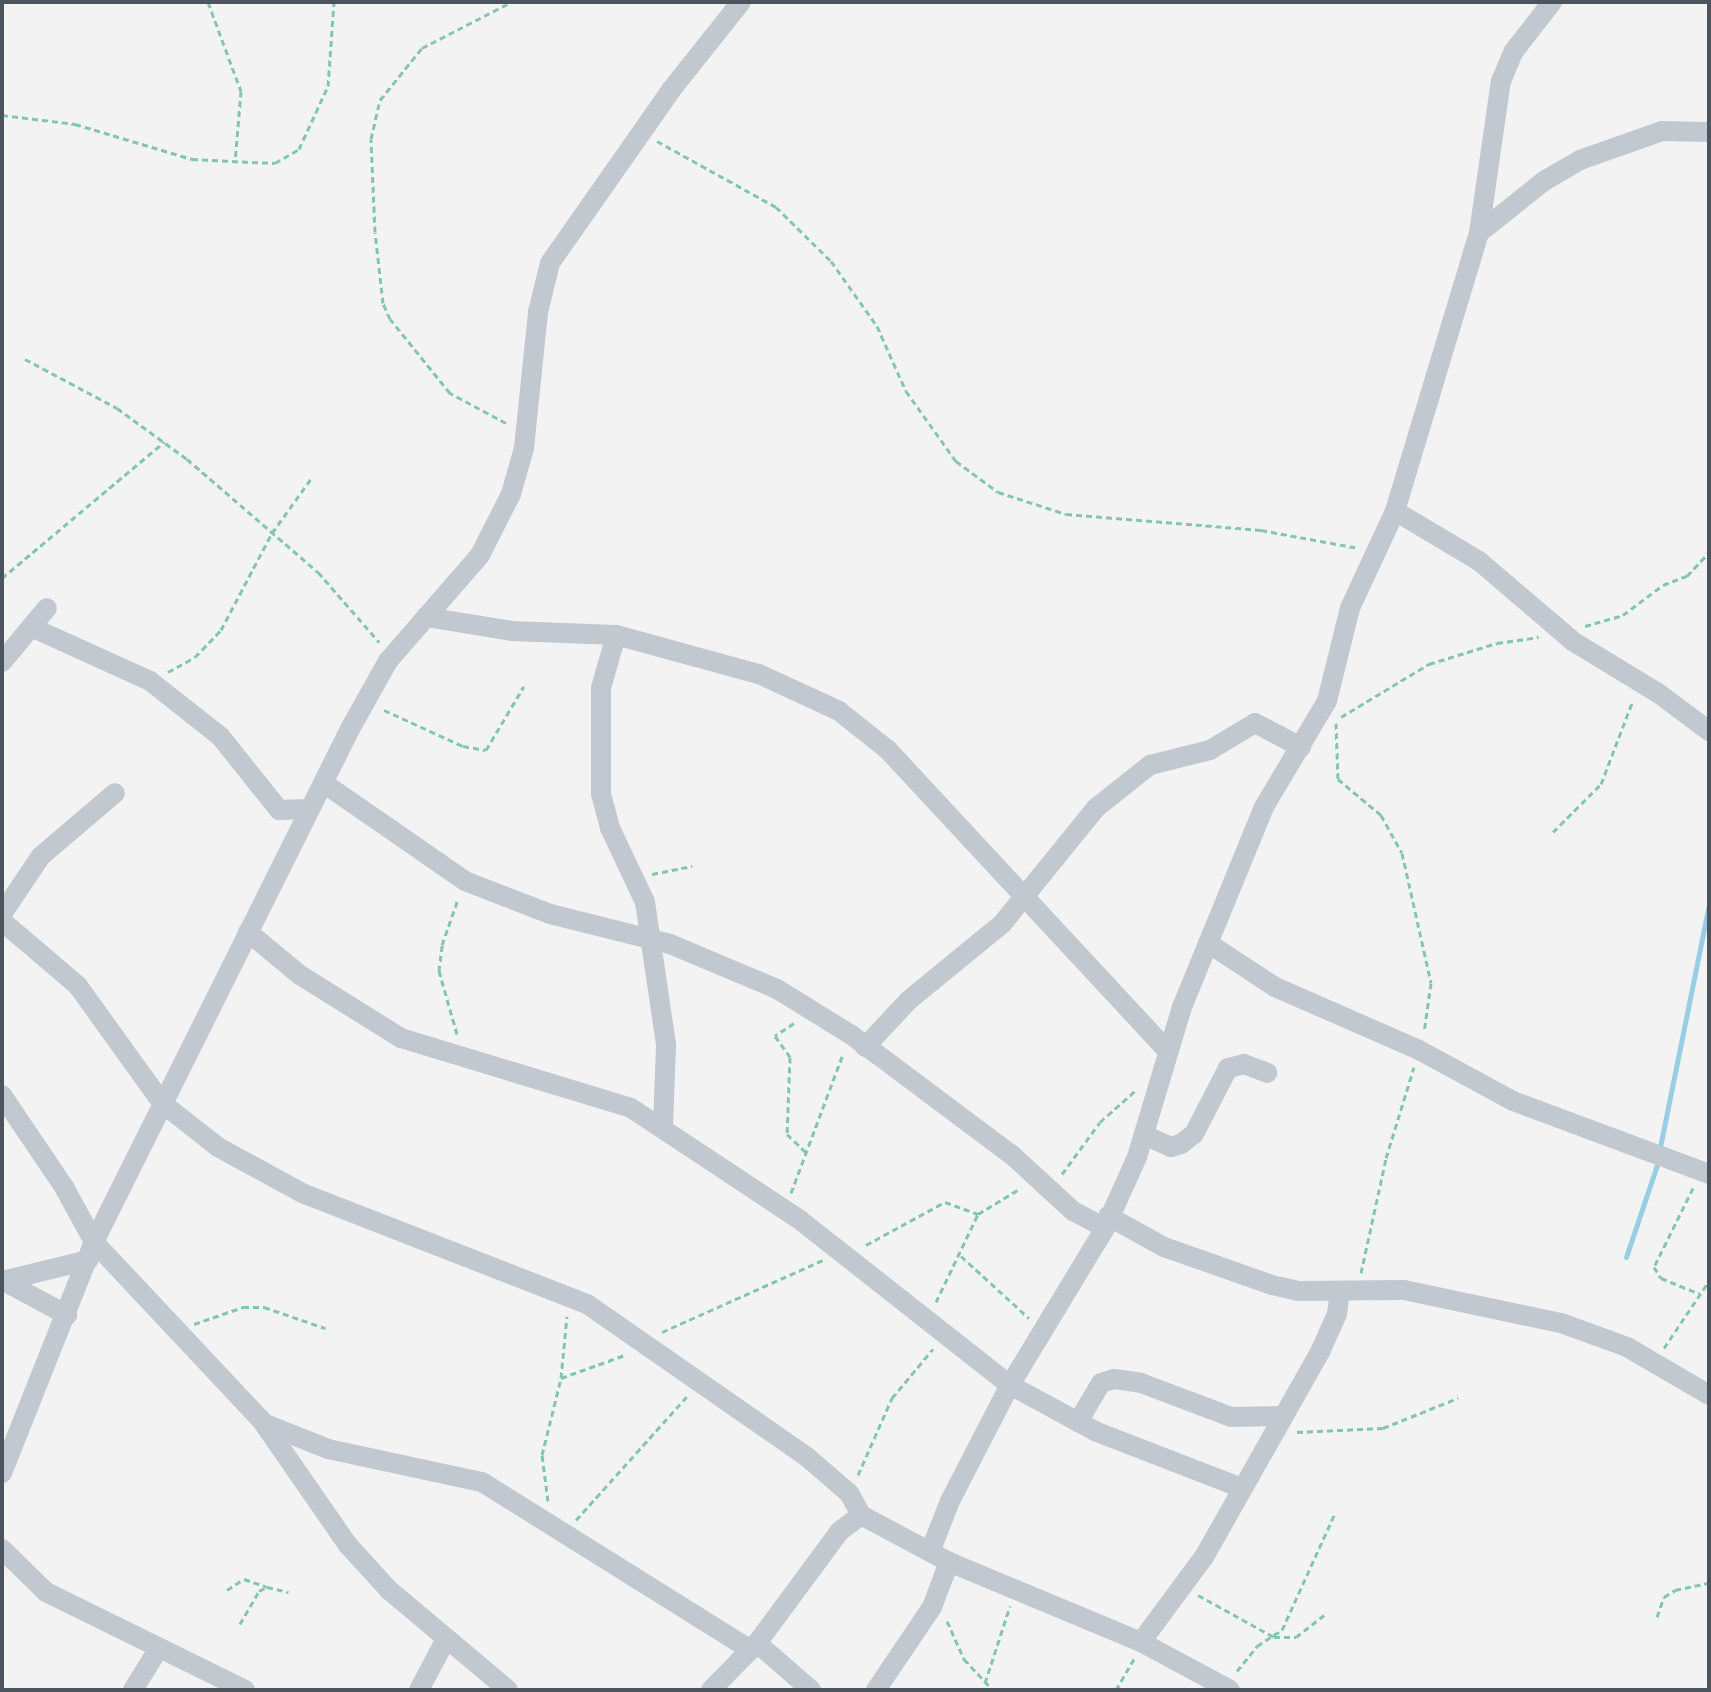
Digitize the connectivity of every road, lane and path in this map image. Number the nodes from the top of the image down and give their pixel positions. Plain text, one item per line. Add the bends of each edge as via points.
1 (208, 2) edge
2 (334, 2) edge
3 (511, 2) edge
4 (741, 2) edge
5 (1552, 2) edge
6 (2, 115) edge
7 (642, 132) junction
8 (1709, 132) edge
9 (235, 163) junction
10 (1479, 233) junction
11 (25, 359) dead end
12 (525, 429) junction
13 (164, 442) junction
14 (313, 476) dead end
15 (1395, 511) junction
16 (272, 533) junction
17 (1373, 551) junction
18 (1709, 552) edge
19 (2, 578) edge
20 (47, 608) dead end
21 (426, 617) junction
22 (31, 627) junction
23 (1562, 633) junction
24 (616, 635) junction
25 (392, 657) junction
26 (2, 662) edge
27 (1336, 679) junction
28 (150, 681) junction
29 (1641, 682) junction
30 (524, 686) dead end
31 (367, 699) junction
32 (1336, 720) junction
33 (1709, 731) edge
34 (1301, 747) junction
35 (325, 784) junction
36 (115, 793) dead end
37 (309, 809) junction
38 (279, 810) junction
39 (1553, 832) dead end
40 (295, 840) junction
41 (692, 866) dead end
42 (465, 881) junction
43 (638, 882) junction
44 (1024, 898) junction
45 (2, 914) edge
46 (2, 921) edge
47 (248, 932) junction
48 (649, 939) junction
49 (1208, 943) junction
50 (820, 1016) junction
51 (860, 1044) junction
52 (1167, 1050) junction
53 (1419, 1050) junction
54 (462, 1058) junction
55 (1267, 1073) dead end
56 (1160, 1076) junction
57 (2, 1095) edge
58 (162, 1103) junction
59 (663, 1127) junction
60 (1144, 1135) junction
61 (808, 1154) junction
62 (1698, 1169) edge
63 (1045, 1186) junction
64 (784, 1208) junction
65 (978, 1214) junction
66 (1106, 1222) junction
67 (91, 1251) junction
68 (960, 1255) junction
69 (847, 1258) junction
70 (2, 1280) edge
71 (1709, 1281) edge
72 (1350, 1290) junction
73 (565, 1293) junction
74 (1700, 1294) junction
75 (67, 1315) junction
76 (926, 1321) junction
77 (325, 1328) dead end
78 (179, 1329) junction
79 (1044, 1331) junction
80 (951, 1342) junction
81 (646, 1343) junction
82 (1655, 1361) junction
83 (561, 1378) junction
84 (703, 1382) junction
85 (1010, 1385) junction
86 (1709, 1395) edge
87 (1458, 1398) dead end
88 (1283, 1416) junction
89 (262, 1421) junction
90 (1078, 1422) junction
91 (1267, 1441) junction
92 (2, 1473) edge
93 (1242, 1488) junction
94 (849, 1493) junction
95 (1335, 1513) dead end
96 (861, 1515) junction
97 (561, 1530) junction
98 (2, 1549) edge
99 (930, 1552) junction
100 (949, 1562) junction
101 (1709, 1583) edge
102 (1185, 1586) junction
103 (267, 1587) junction
104 (227, 1590) dead end
105 (1013, 1591) junction
106 (288, 1592) dead end
107 (932, 1607) junction
108 (1327, 1613) dead end
109 (1657, 1617) dead end
110 (240, 1624) dead end
111 (1274, 1637) junction
112 (446, 1639) junction
113 (1141, 1642) junction
114 (754, 1646) junction
115 (159, 1648) junction
116 (985, 1683) junction
117 (1228, 1689) edge
118 (133, 1690) edge
119 (245, 1690) edge
120 (419, 1690) edge
121 (508, 1690) edge
122 (711, 1690) edge
123 (811, 1690) edge
124 (876, 1690) edge
125 (993, 1690) edge
126 (1116, 1690) edge

1 - 9 path via 241,91
2 - 9 path via 328,86 299,149 275,163
3 - 12 path via 422,48 380,100 371,139 375,232 383,303 390,319 450,393
4 - 7 street
5 - 10 street via 1514,51 1501,81
6 - 9 path via 75,124 157,151
7 - 12 street via 550,263 538,312
7 - 17 path via 776,207 801,231 863,303 906,391 956,461 998,492 1066,514 1261,530
8 - 10 street via 1662,131 1580,160 1544,181
10 - 15 street
11 - 13 path via 117,408
12 - 21 street via 501,518 480,555
13 - 16 path
13 - 19 path
14 - 16 path
15 - 17 street
15 - 23 street via 1479,561
16 - 25 path via 318,572
16 - 28 path via 221,630 195,657
17 - 27 street via 1350,608
18 - 23 path via 1687,576 1663,585 1623,615
20 - 22 street
21 - 24 street via 501,630
21 - 25 street
22 - 26 street
22 - 28 street
23 - 29 street
23 - 32 path via 1497,643 1429,664
24 - 43 street via 601,688 601,794 610,828
24 - 44 street via 759,674 839,711 888,750
25 - 31 street
27 - 32 path
27 - 34 street
28 - 38 street via 220,736
29 - 33 street
29 - 39 path via 1601,784
30 - 31 path via 486,750 463,746
31 - 35 street
32 - 53 path via 1336,775 1381,815 1402,853 1426,946 1431,983
34 - 44 street via 1260,723 1201,754 1150,765 1096,808
34 - 49 street via 1264,807
35 - 37 street
35 - 42 street
36 - 45 street via 41,856
37 - 38 street
37 - 40 street
38 - 40 street
40 - 47 street
41 - 43 path via 661,871
42 - 48 street via 550,914
42 - 54 path via 442,945 439,971
43 - 48 street
44 - 51 street
44 - 52 street
46 - 58 street via 78,986
47 - 54 street via 300,975 366,1018 401,1038
47 - 58 street
48 - 50 street via 746,973
48 - 59 street via 666,1045
49 - 52 street
49 - 53 street via 1323,1011
50 - 51 street
50 - 61 path via 782,1027 775,1036 790,1057 787,1134
51 - 61 path via 839,1063
51 - 63 street via 989,1137
52 - 56 street
53 - 62 street via 1513,1101
53 - 72 path
54 - 59 street via 610,1100
55 - 60 street via 1244,1064 1228,1068 1194,1134 1181,1144 1171,1147
56 - 60 street
56 - 63 path via 1100,1122
57 - 67 street via 64,1187
58 - 67 street
58 - 73 street via 269,1179
59 - 64 street
60 - 66 street
61 - 64 path
62 - 74 path via 1654,1267 1661,1278
63 - 65 path via 1000,1196
63 - 66 street
64 - 69 street
65 - 68 path
65 - 69 path via 945,1202
66 - 72 street via 1218,1268 1298,1291
66 - 79 street
67 - 70 street
67 - 75 street
67 - 78 street
68 - 76 path
68 - 79 path
69 - 76 street
69 - 81 path via 827,1258 689,1317
70 - 75 street
71 - 74 path
72 - 82 street via 1404,1290 1531,1315 1604,1336
72 - 88 street
73 - 81 street
73 - 83 path via 568,1324
74 - 82 path
75 - 92 street via 50,1362 23,1410
76 - 80 street
77 - 78 path via 264,1307 243,1307
78 - 89 street
79 - 85 street
80 - 85 street
80 - 94 path via 928,1353 892,1398
81 - 83 path
81 - 84 street
82 - 86 street
83 - 97 path via 541,1470
84 - 94 street
84 - 97 path
85 - 90 street
85 - 99 street
87 - 91 path via 1383,1428 1356,1433 1314,1428
88 - 90 street via 1231,1417 1141,1383 1114,1379 1101,1383
88 - 91 street
89 - 97 street via 280,1433 328,1449 469,1477
89 - 112 street via 348,1545
90 - 93 street
91 - 93 street
93 - 102 street
94 - 96 street
95 - 111 path via 1287,1622
96 - 99 street
96 - 114 street via 840,1531
97 - 114 street
98 - 115 street via 46,1592
99 - 100 street
100 - 105 street
100 - 107 street
101 - 109 path via 1664,1597
102 - 111 path
102 - 113 street
103 - 104 path via 244,1579
103 - 106 path
103 - 110 path via 259,1591
105 - 113 street
105 - 116 path
107 - 116 path
107 - 124 street
108 - 111 path via 1296,1637
111 - 117 path via 1249,1654
112 - 120 street
112 - 121 street
113 - 117 street
113 - 126 path
114 - 122 street
114 - 123 street
115 - 118 street
115 - 119 street
116 - 125 path

